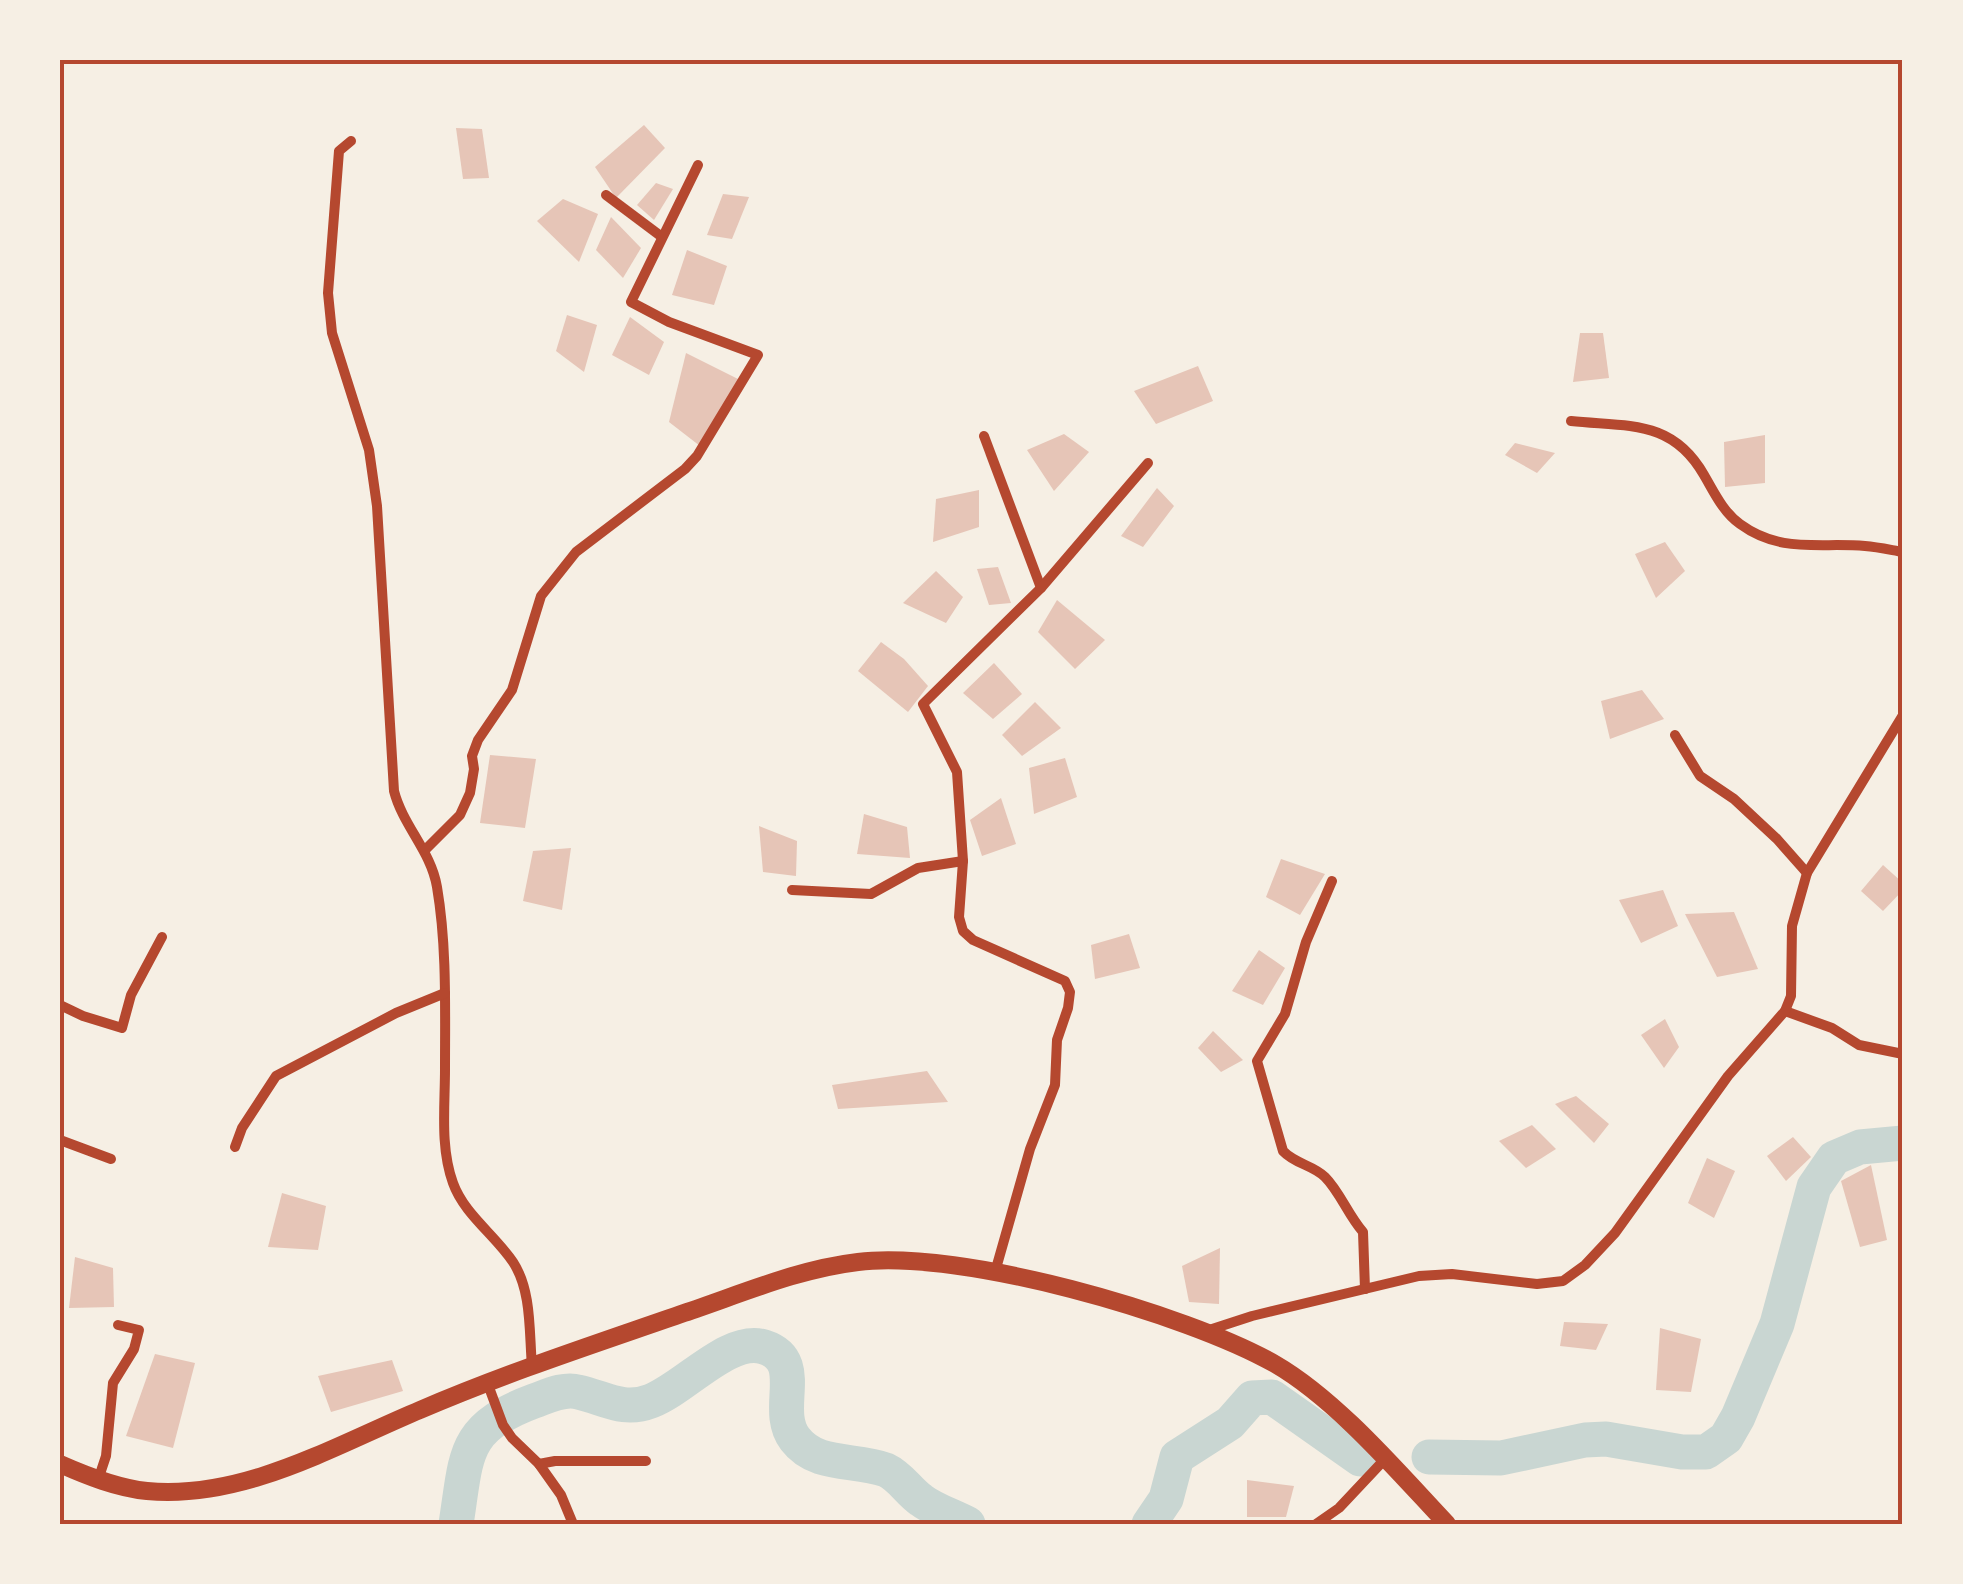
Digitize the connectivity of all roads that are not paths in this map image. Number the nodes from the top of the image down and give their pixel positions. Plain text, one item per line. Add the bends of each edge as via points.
1 (351, 141) dead end
2 (698, 165) dead end
3 (606, 195) dead end
4 (662, 237) junction
5 (1571, 422) dead end
6 (984, 436) dead end
7 (1148, 463) dead end
8 (1903, 552) edge
9 (1041, 588) junction
10 (1903, 715) edge
11 (1675, 735) dead end
12 (425, 850) junction
13 (963, 861) junction
14 (1807, 873) junction
15 (1332, 881) dead end
16 (792, 890) dead end
17 (162, 937) dead end
18 (446, 992) junction
19 (60, 1005) edge
20 (1785, 1011) junction
21 (1903, 1054) edge
22 (60, 1140) edge
23 (235, 1148) dead end
24 (111, 1158) dead end
25 (995, 1272) junction
26 (1365, 1289) junction
27 (118, 1324) dead end
28 (1205, 1332) junction
29 (532, 1366) junction
30 (490, 1389) junction
31 (1386, 1458) junction
32 (646, 1461) dead end
33 (60, 1464) edge
34 (540, 1464) junction
35 (98, 1480) junction
36 (573, 1524) edge
37 (1316, 1524) edge
38 (1447, 1524) edge

1 - 12 street via 339,151 328,293 332,333 369,450 377,506 394,790 399,811
2 - 4 street
3 - 4 street
4 - 12 street via 630,302 758,355 697,456 576,552 542,596 512,690 472,756 470,793 460,815
5 - 8 street via 1657,430 1673,438 1694,457 1739,524 1765,537 1796,547
6 - 9 street
7 - 9 street
9 - 13 street via 923,704 957,772
10 - 14 street
11 - 14 street via 1700,776 1734,798
12 - 18 street via 437,885
13 - 16 street via 904,873 871,894
13 - 25 street via 963,931 1065,981 1070,992 1057,1040 1055,1085
14 - 20 street via 1792,926
15 - 26 street via 1285,1014 1257,1061 1283,1150 1292,1162 1325,1177 1363,1232
17 - 19 street via 131,995 122,1028
18 - 23 street via 276,1076
18 - 29 street via 444,1130 453,1184 514,1263 526,1301
20 - 21 street via 1860,1045
20 - 26 street via 1728,1076 1615,1233 1563,1280 1538,1284 1452,1274
22 - 24 street
25 - 28 main road
25 - 29 main road via 861,1261 802,1272
26 - 28 street
27 - 35 street via 139,1330 113,1383
28 - 31 main road via 1277,1366
29 - 30 main road
30 - 34 street via 503,1425
30 - 35 main road via 247,1482 175,1492
31 - 37 street
31 - 38 main road
32 - 34 street
33 - 35 main road
34 - 36 street

